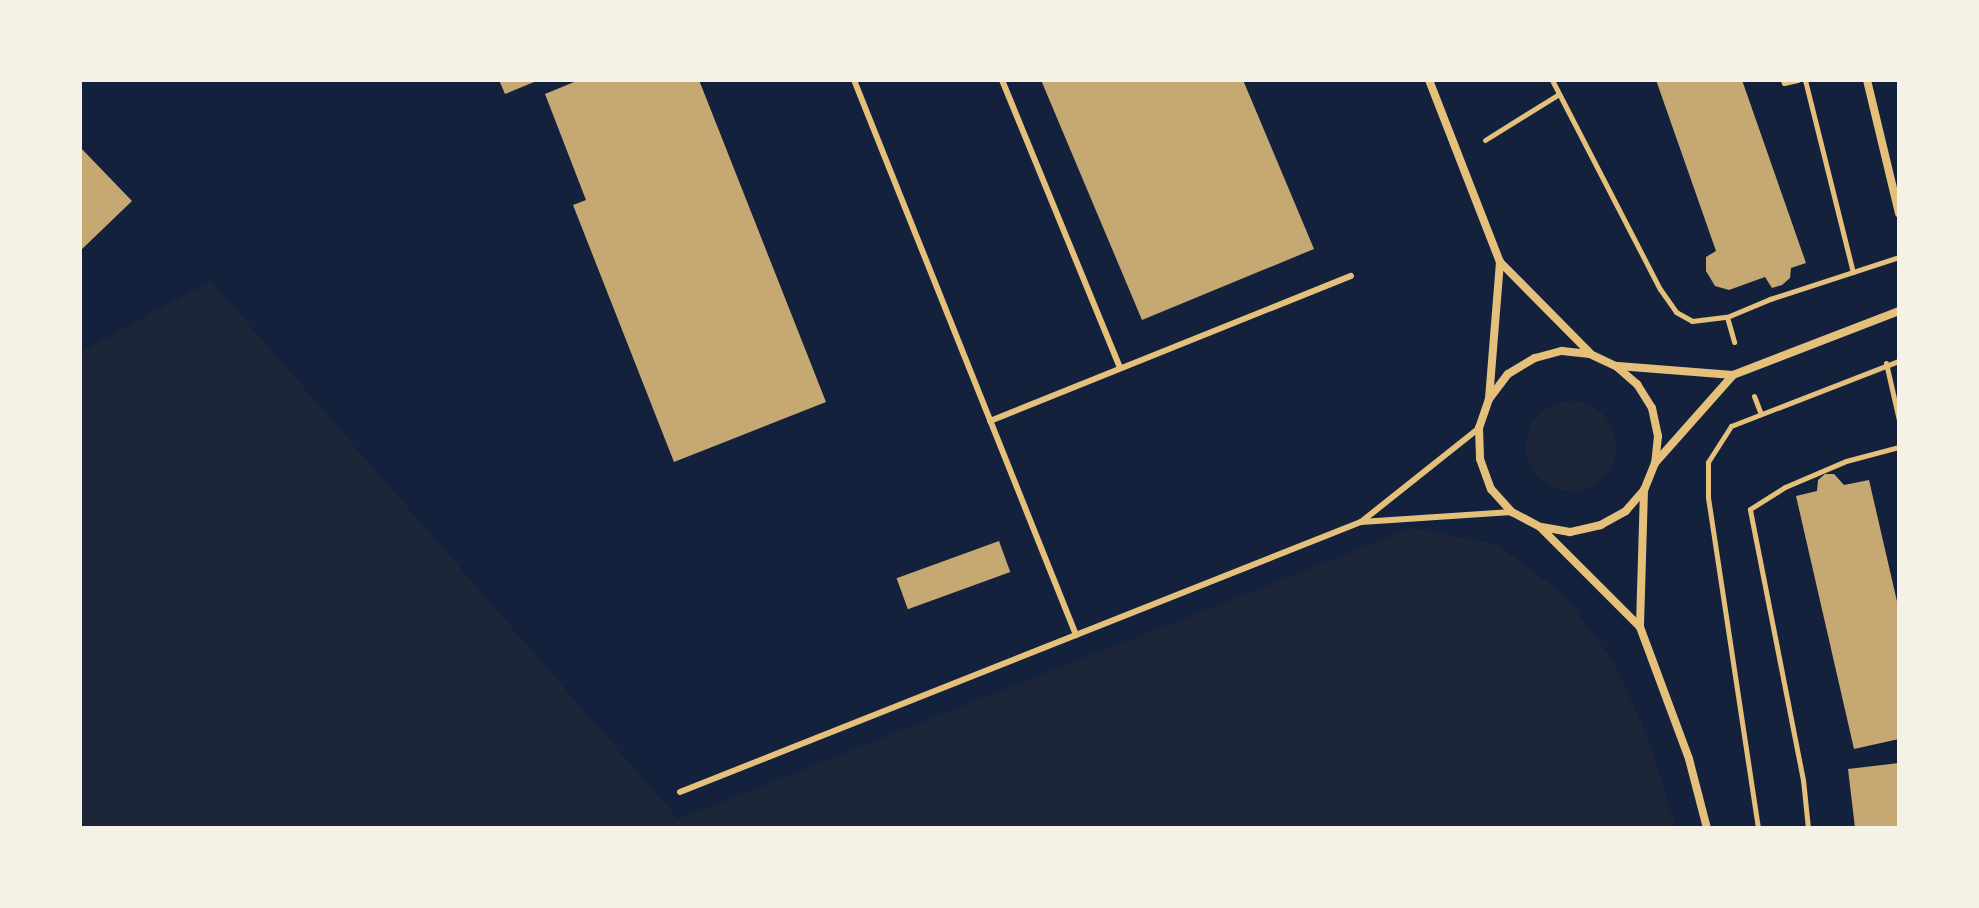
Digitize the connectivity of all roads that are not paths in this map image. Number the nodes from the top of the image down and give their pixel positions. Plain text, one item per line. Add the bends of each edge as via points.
1 (854, 80) edge
2 (1002, 80) edge
3 (1429, 80) edge
4 (1867, 80) edge
5 (1899, 213) edge
6 (1500, 262) junction
7 (1351, 276) dead end
8 (1899, 311) edge
9 (1590, 354) junction
10 (1616, 366) junction
11 (1120, 368) junction
12 (1733, 375) junction
13 (1489, 399) junction
14 (990, 421) junction
15 (1479, 428) junction
16 (1655, 463) junction
17 (1644, 490) junction
18 (1512, 512) junction
19 (1361, 522) junction
20 (1540, 527) junction
21 (1640, 627) junction
22 (1076, 635) junction
23 (680, 792) dead end
24 (1707, 828) edge

1 - 14 lane
2 - 11 lane
3 - 6 street
4 - 5 street
6 - 9 street
6 - 13 street
7 - 11 lane
8 - 12 street
9 - 10 street
9 - 13 street via 1562,351 1535,358 1508,374
10 - 12 street
10 - 16 street via 1637,384 1652,408 1658,436
11 - 14 lane
12 - 16 street
13 - 15 street
14 - 22 lane
15 - 18 street via 1480,459 1491,489
15 - 19 lane
16 - 17 street
17 - 20 street via 1626,511 1601,525 1570,532
17 - 21 street
18 - 19 lane
18 - 20 street
19 - 22 lane
20 - 21 street
21 - 24 street via 1689,759
22 - 23 lane

